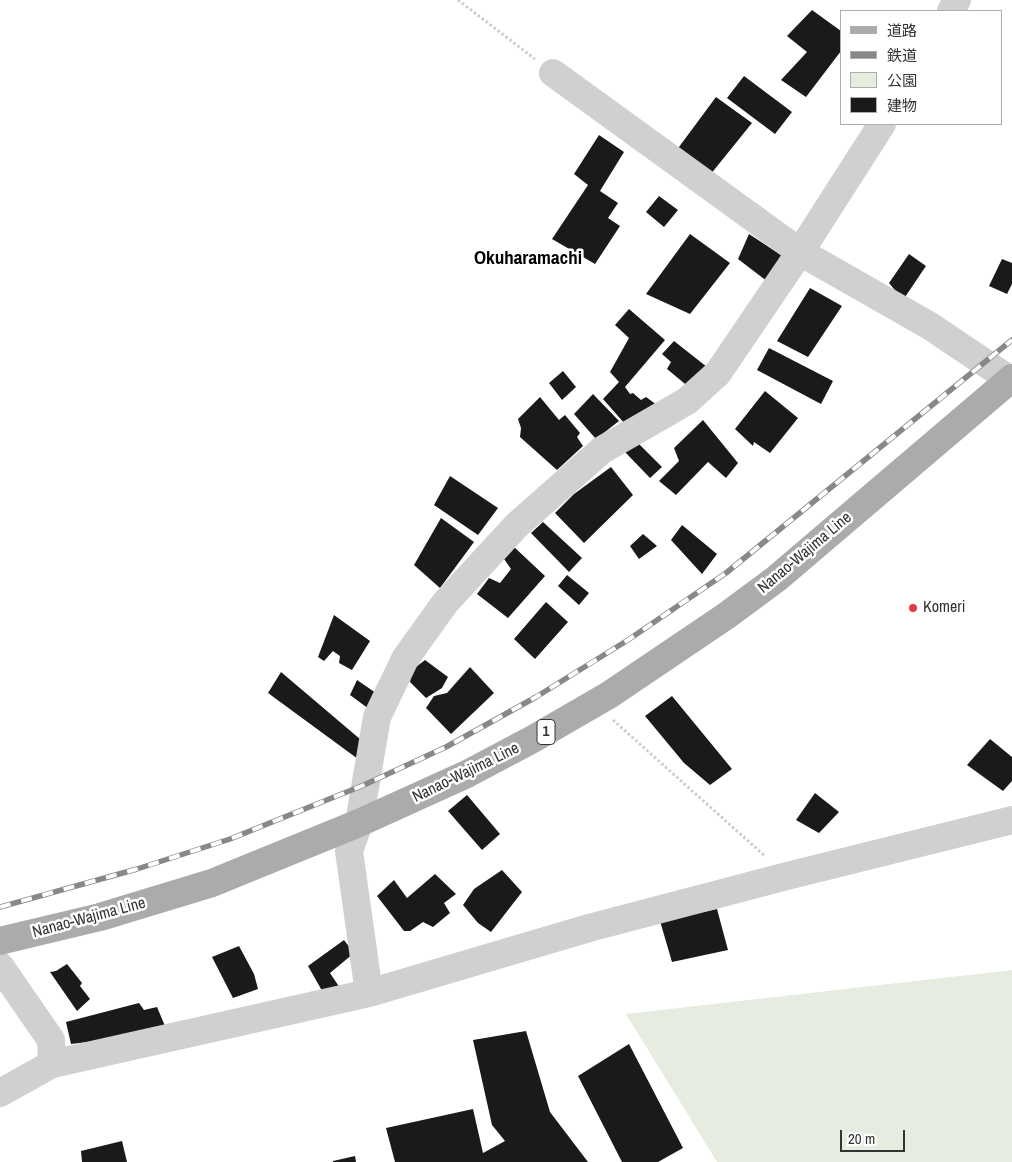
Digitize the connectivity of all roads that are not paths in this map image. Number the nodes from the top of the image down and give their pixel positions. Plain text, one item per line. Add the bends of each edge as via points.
1 (553, 73) road end
2 (881, 125) edge
3 (800, 252) junction
4 (1011, 379) edge
5 (1012, 820) edge
6 (358, 823) junction
7 (0, 941) edge
8 (0, 966) edge
9 (369, 993) junction
10 (52, 1064) junction
11 (0, 1093) edge

1 - 3 street
2 - 3 street
3 - 4 street via 930,326
3 - 6 street via 718,373 687,401 602,450 517,526 446,603 404,660 377,716
4 - 6 main road, Nanao-Wajima Line / 1 via 776,579 718,621 533,739 467,774
5 - 9 street via 589,928
6 - 7 main road, Nanao-Wajima Line / 1 via 212,883 100,917
6 - 9 street via 349,852
8 - 10 street via 51,1040
9 - 10 street
10 - 11 street

